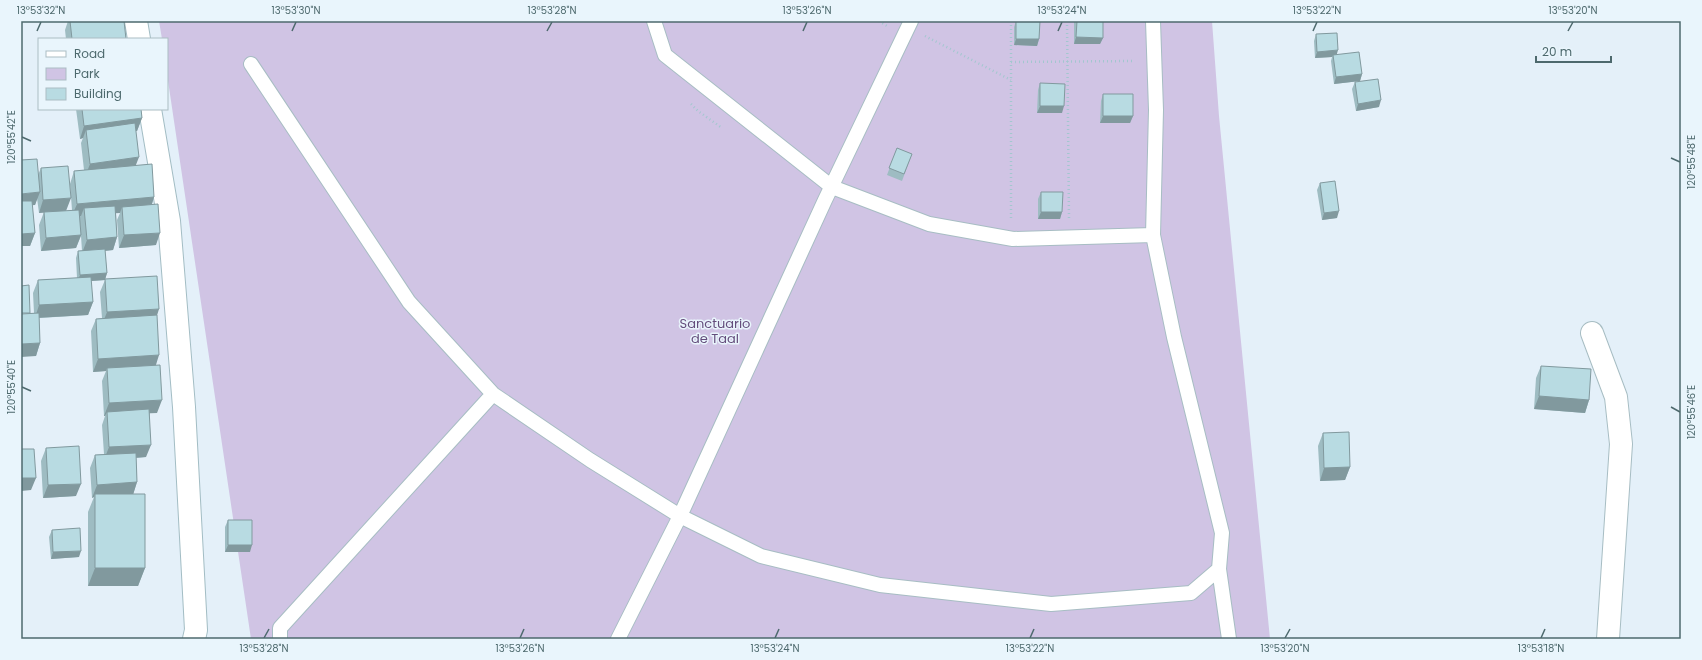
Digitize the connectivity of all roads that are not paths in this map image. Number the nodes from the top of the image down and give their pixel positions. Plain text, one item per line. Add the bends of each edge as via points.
1 (136, 21) edge
2 (654, 21) edge
3 (1153, 21) edge
4 (901, 25) edge
5 (139, 38) edge
6 (251, 64) dead end
7 (150, 110) edge
8 (832, 187) junction
9 (1152, 235) junction
10 (1592, 333) dead end
11 (493, 394) junction
12 (680, 516) junction
13 (1219, 569) junction
14 (194, 639) edge
15 (280, 639) edge
16 (618, 639) edge
17 (1229, 639) edge
18 (1608, 639) edge

1 - 5 street
2 - 8 lane via 665,55
3 - 9 lane via 1156,110
4 - 8 lane
6 - 11 lane via 409,302
7 - 14 street via 169,222 184,414 196,630
8 - 9 lane via 929,224 1013,239
8 - 12 lane
9 - 13 lane via 1222,533
10 - 18 street via 1616,397 1621,444
11 - 12 lane via 590,460
11 - 15 lane via 280,628
12 - 13 lane via 761,556 880,585 1051,604 1190,593
12 - 16 lane
13 - 17 lane

